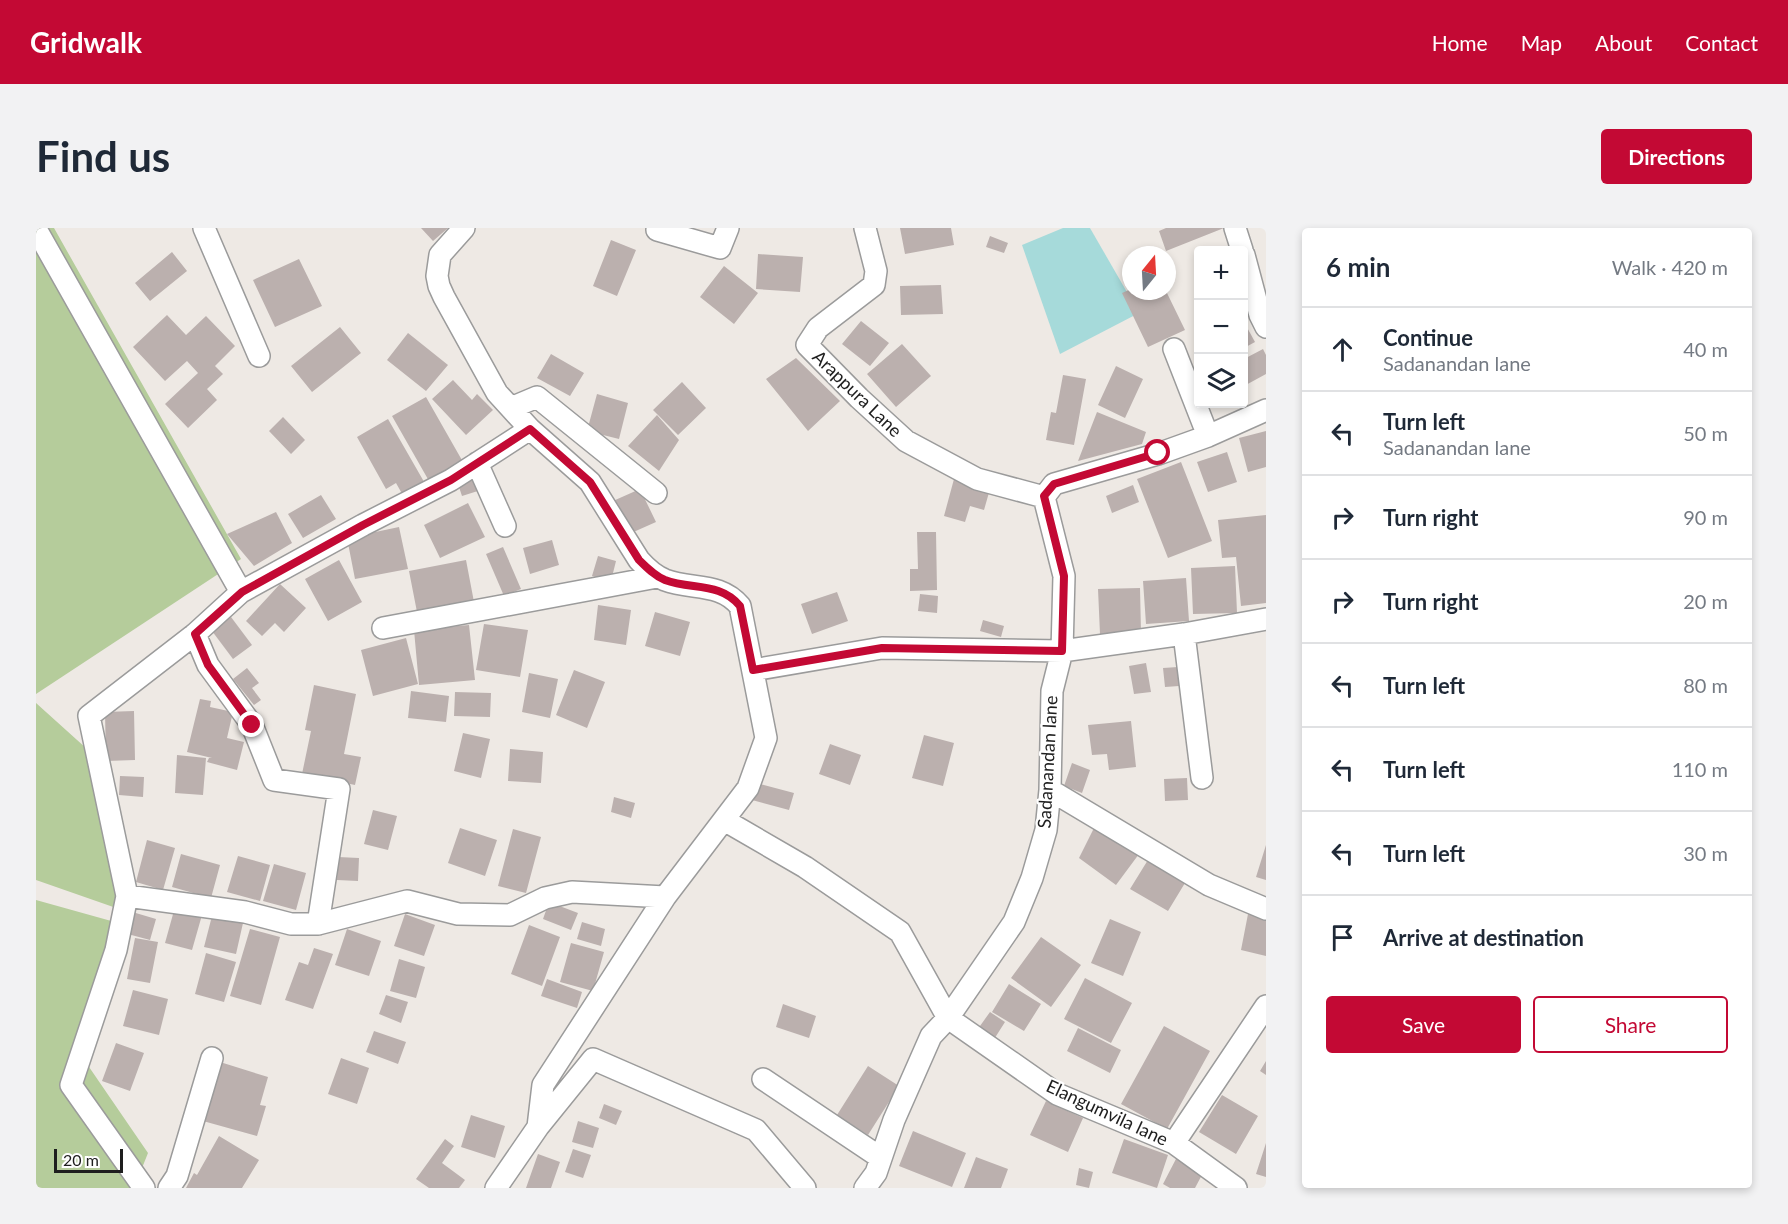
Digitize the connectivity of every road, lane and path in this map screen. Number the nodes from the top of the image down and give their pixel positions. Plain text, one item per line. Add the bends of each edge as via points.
1 (204, 228) edge
2 (464, 228) edge
3 (728, 228) edge
4 (865, 228) edge
5 (1235, 228) edge
6 (36, 229) edge
7 (657, 230) dead end
8 (1241, 246) edge
9 (1248, 270) edge
10 (1266, 327) edge
11 (1174, 349) dead end
12 (259, 356) dead end
13 (511, 408) junction
14 (1266, 410) edge
15 (530, 429) junction
16 (1208, 436) junction
17 (477, 463) junction
18 (656, 493) dead end
19 (1044, 496) junction
20 (505, 526) dead end
21 (657, 576) junction
22 (242, 592) junction
23 (1266, 619) edge
24 (383, 628) dead end
25 (195, 634) junction
26 (1184, 634) junction
27 (1062, 651) junction
28 (753, 670) junction
29 (1202, 778) dead end
30 (1050, 790) junction
31 (724, 820) junction
32 (126, 896) junction
33 (665, 897) junction
34 (1266, 909) edge
35 (318, 924) junction
36 (1266, 1006) edge
37 (948, 1018) junction
38 (212, 1058) dead end
39 (762, 1079) dead end
40 (538, 1127) junction
41 (1174, 1143) junction
42 (881, 1158) junction
43 (1207, 1179) edge
44 (144, 1188) edge
45 (169, 1188) edge
46 (496, 1188) edge
47 (805, 1188) edge
48 (865, 1188) edge
49 (1236, 1188) edge

1 - 12 street
2 - 13 street via 440,255 439,286 497,393
3 - 7 street via 720,248
4 - 19 street, Arappura Lane via 876,271 874,285 818,328 807,345 906,441 977,479
5 - 8 street
6 - 22 street
9 - 10 street
11 - 16 street
13 - 15 street
13 - 18 street via 537,397
14 - 16 street
15 - 17 street
15 - 21 street via 590,482 639,560
16 - 19 street via 1054,484
17 - 20 street
17 - 22 street
19 - 27 street, Sadanandan lane via 1064,576
21 - 24 street
21 - 28 street via 674,583 718,590 735,600 740,606
22 - 25 street
23 - 26 street
25 - 32 street via 88,716
25 - 35 street via 208,665 252,725 274,780 339,789
26 - 27 street
26 - 29 street
27 - 28 street via 882,648
27 - 30 street, Sadanandan lane via 1052,691
28 - 31 street via 766,738 748,788
30 - 34 street via 1209,885
30 - 37 street, Sadanandan lane via 1046,830 1014,922
31 - 33 street
31 - 37 street via 805,867 900,932
32 - 35 street via 245,912 291,924
32 - 44 street via 116,950 72,1085
33 - 35 street via 572,892 545,898 510,915 458,914 407,901
33 - 40 street via 543,1084
36 - 41 street
37 - 41 street, Elangumvila lane via 1057,1094
37 - 42 street, Sadanandan lane via 932,1036
38 - 45 street via 177,1176
39 - 42 street
40 - 46 street
40 - 47 street via 593,1059 756,1130
41 - 43 street, Elangumvila lane
42 - 48 street, Sadanandan lane
43 - 49 street, Elangumvila lane

